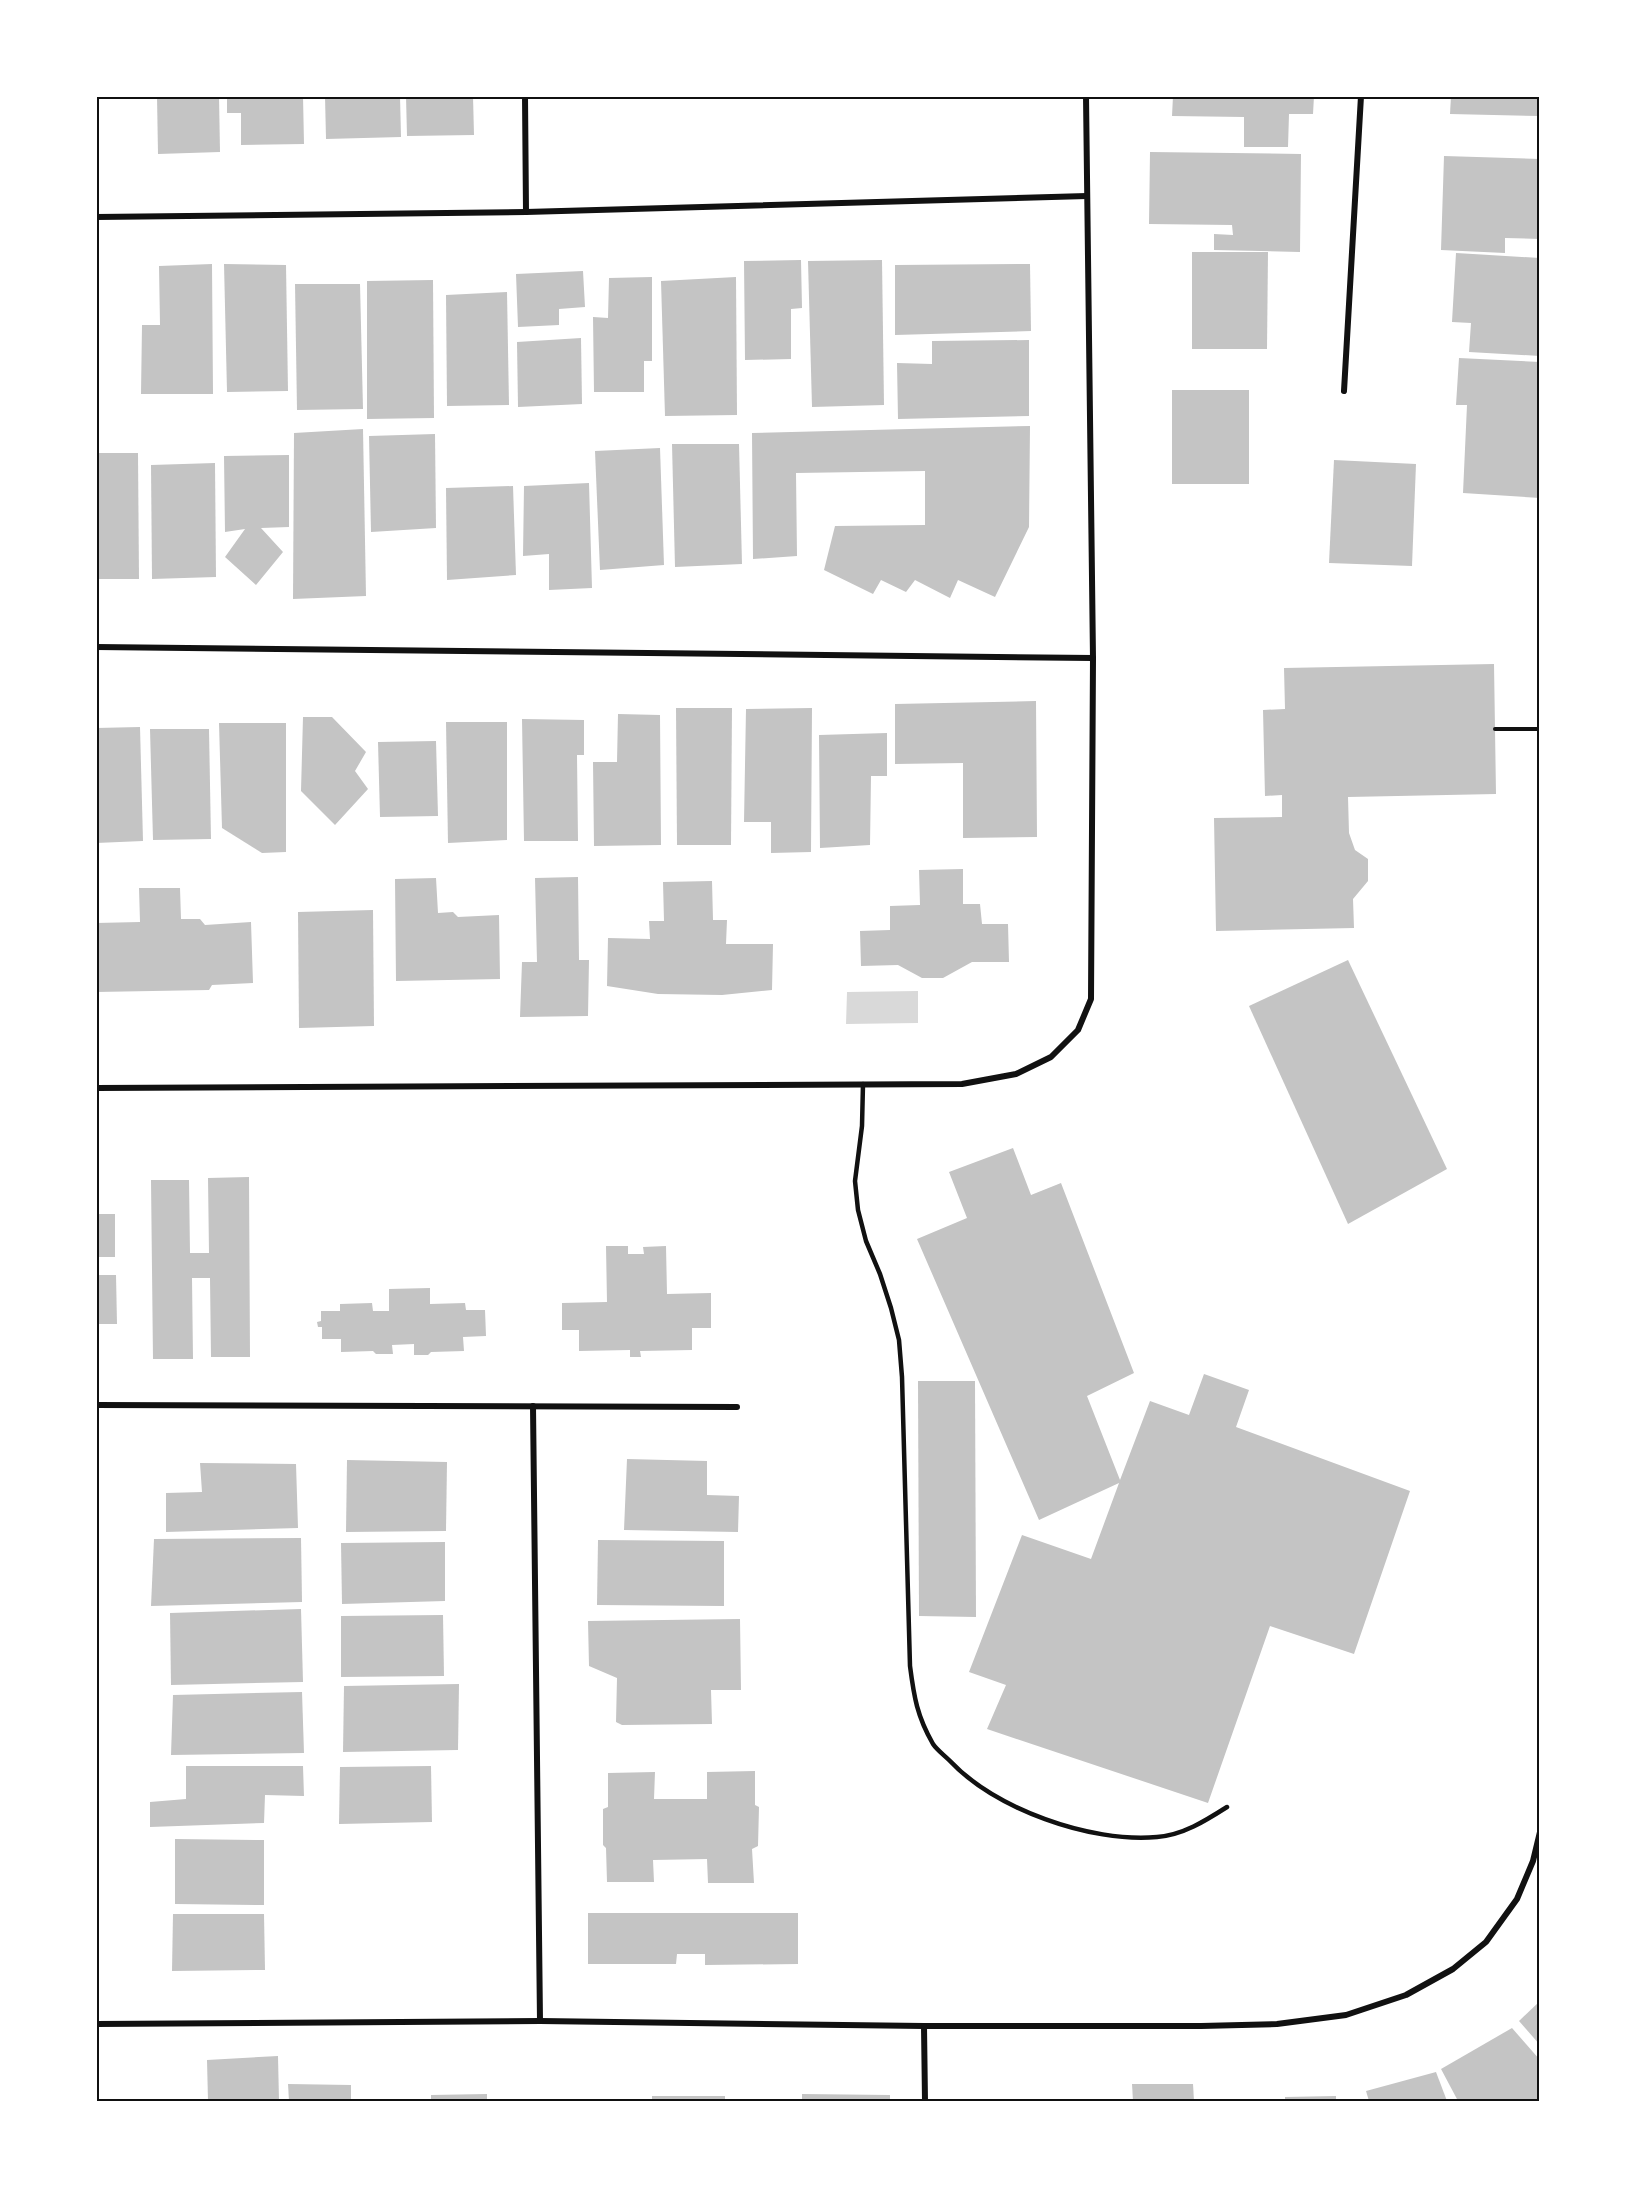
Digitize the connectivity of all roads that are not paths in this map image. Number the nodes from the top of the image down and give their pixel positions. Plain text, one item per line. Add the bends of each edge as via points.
1 (525, 96) edge
2 (1086, 96) edge
3 (1361, 96) edge
4 (1087, 196) junction
5 (526, 212) junction
6 (96, 217) edge
7 (1344, 392) dead end
8 (96, 647) edge
9 (1093, 658) junction
10 (863, 1084) junction
11 (96, 1088) edge
12 (96, 1405) edge
13 (533, 1406) junction
14 (737, 1407) dead end
15 (1227, 1807) dead end
16 (1540, 1832) edge
17 (540, 2021) junction
18 (96, 2024) edge
19 (924, 2026) junction
20 (925, 2101) edge

1 - 5 street
2 - 4 street
3 - 7 street
4 - 5 street
4 - 9 street
5 - 6 street
8 - 9 street
9 - 10 street via 1091,999 1078,1030 1051,1057 1016,1074 962,1084
10 - 11 street
10 - 15 lane via 855,1181 858,1210 899,1340 910,1666 916,1708 934,1745 962,1774 993,1795 1071,1827 1116,1836 1157,1837 1195,1827
12 - 13 street
13 - 14 street
13 - 17 street
16 - 19 street via 1517,1899 1486,1942 1454,1969 1406,1995 1346,2015 1277,2024 1201,2026
17 - 18 street
17 - 19 street
19 - 20 street

